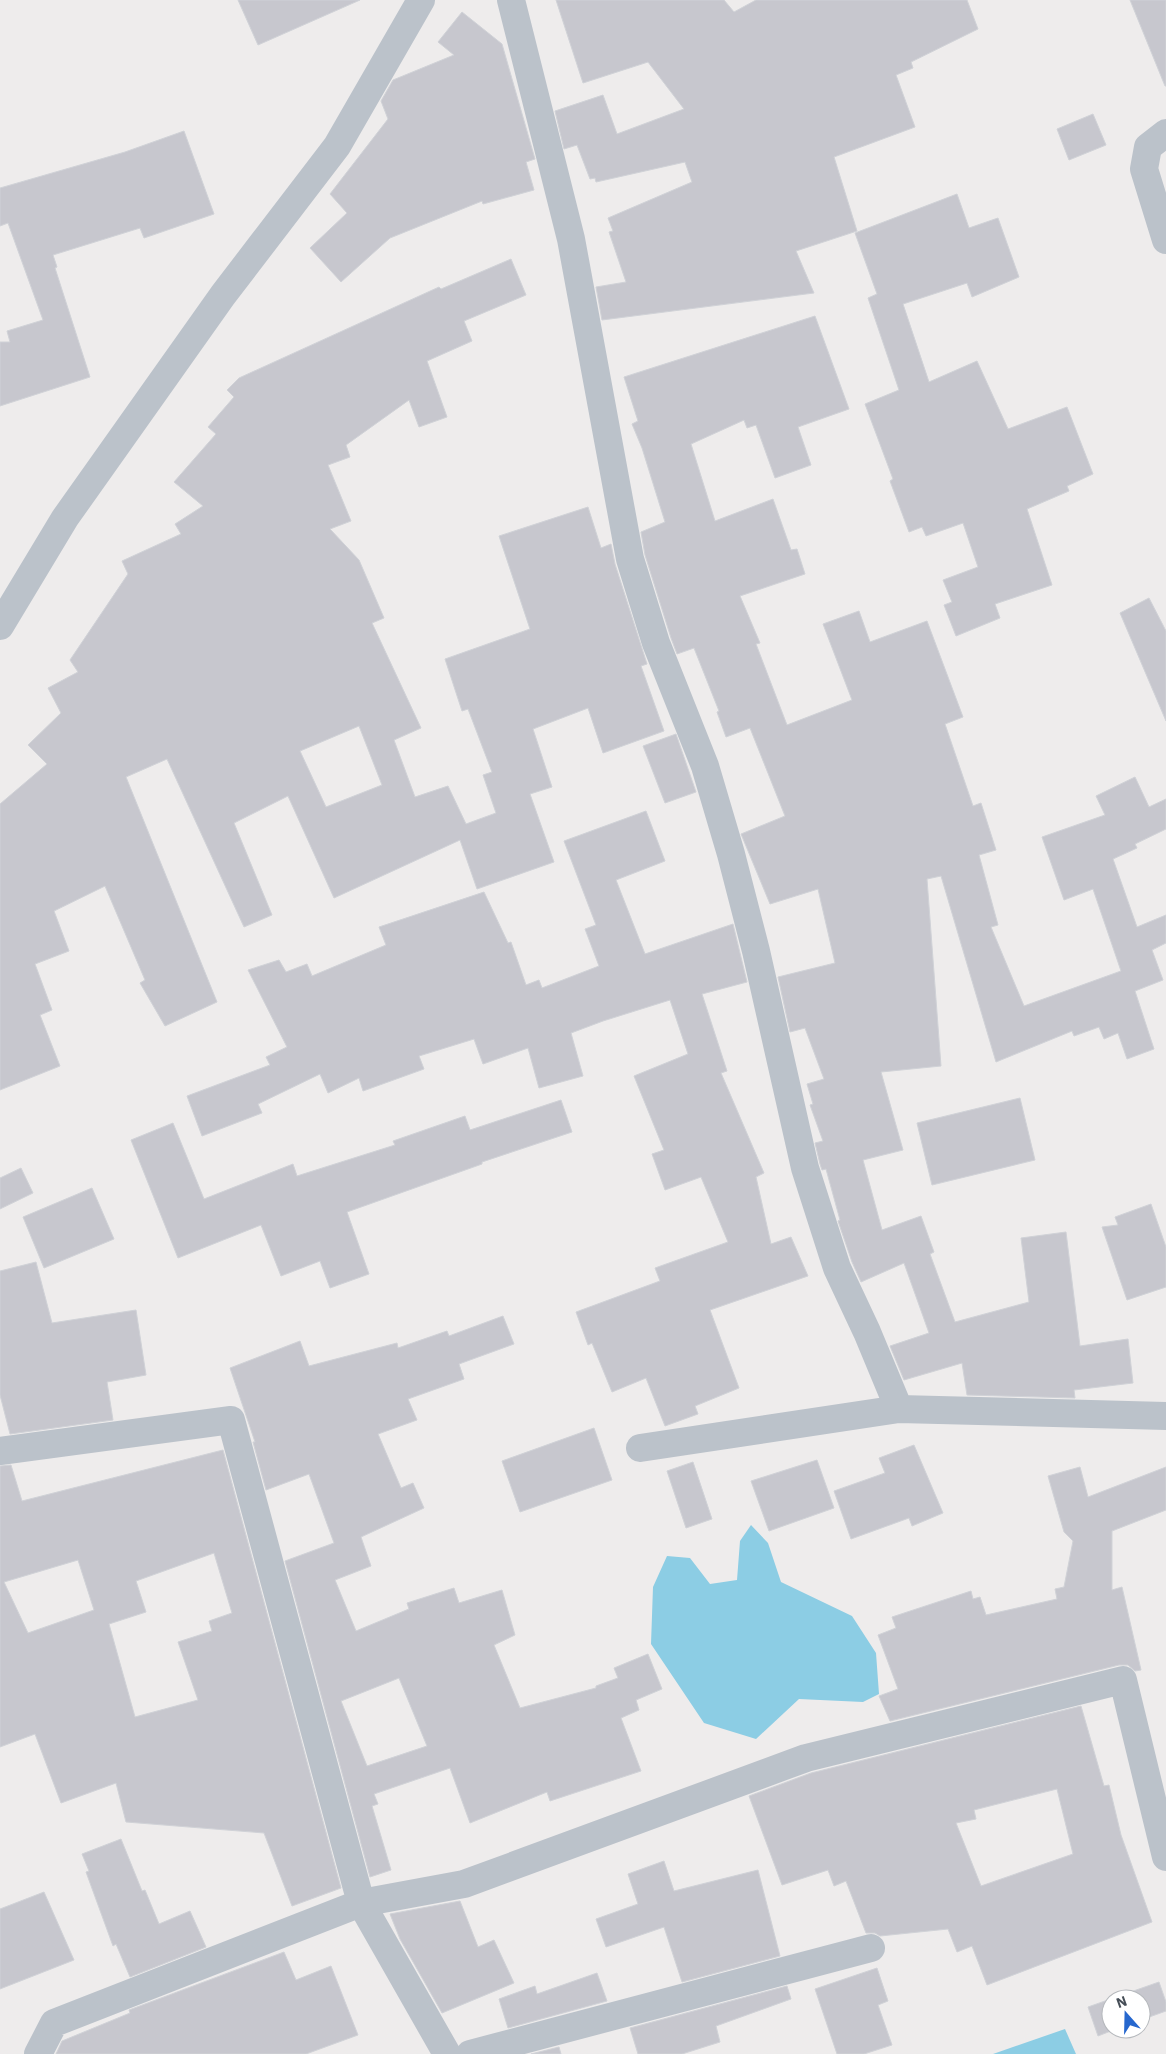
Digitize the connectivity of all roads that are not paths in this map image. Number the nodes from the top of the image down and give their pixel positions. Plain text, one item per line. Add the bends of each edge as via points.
1 (421, 0) edge
2 (511, 0) edge
3 (1166, 133) edge
4 (1166, 240) edge
5 (0, 626) edge
6 (899, 1409) junction
7 (1166, 1416) edge
8 (640, 1448) dead end
9 (0, 1451) edge
10 (1166, 1857) edge
11 (361, 1903) junction
12 (871, 1948) dead end
13 (38, 2054) edge
14 (447, 2054) edge
15 (470, 2054) edge

1 - 5 street via 337,146 223,295 65,518
2 - 6 street via 571,239 630,559 656,643 705,766 731,854 805,1168 837,1268
3 - 4 street via 1148,148 1144,169
6 - 7 street
6 - 8 street
9 - 11 street via 231,1420
10 - 11 street via 1123,1680 806,1758 464,1884
11 - 13 street via 54,2023
11 - 14 street
12 - 15 street

